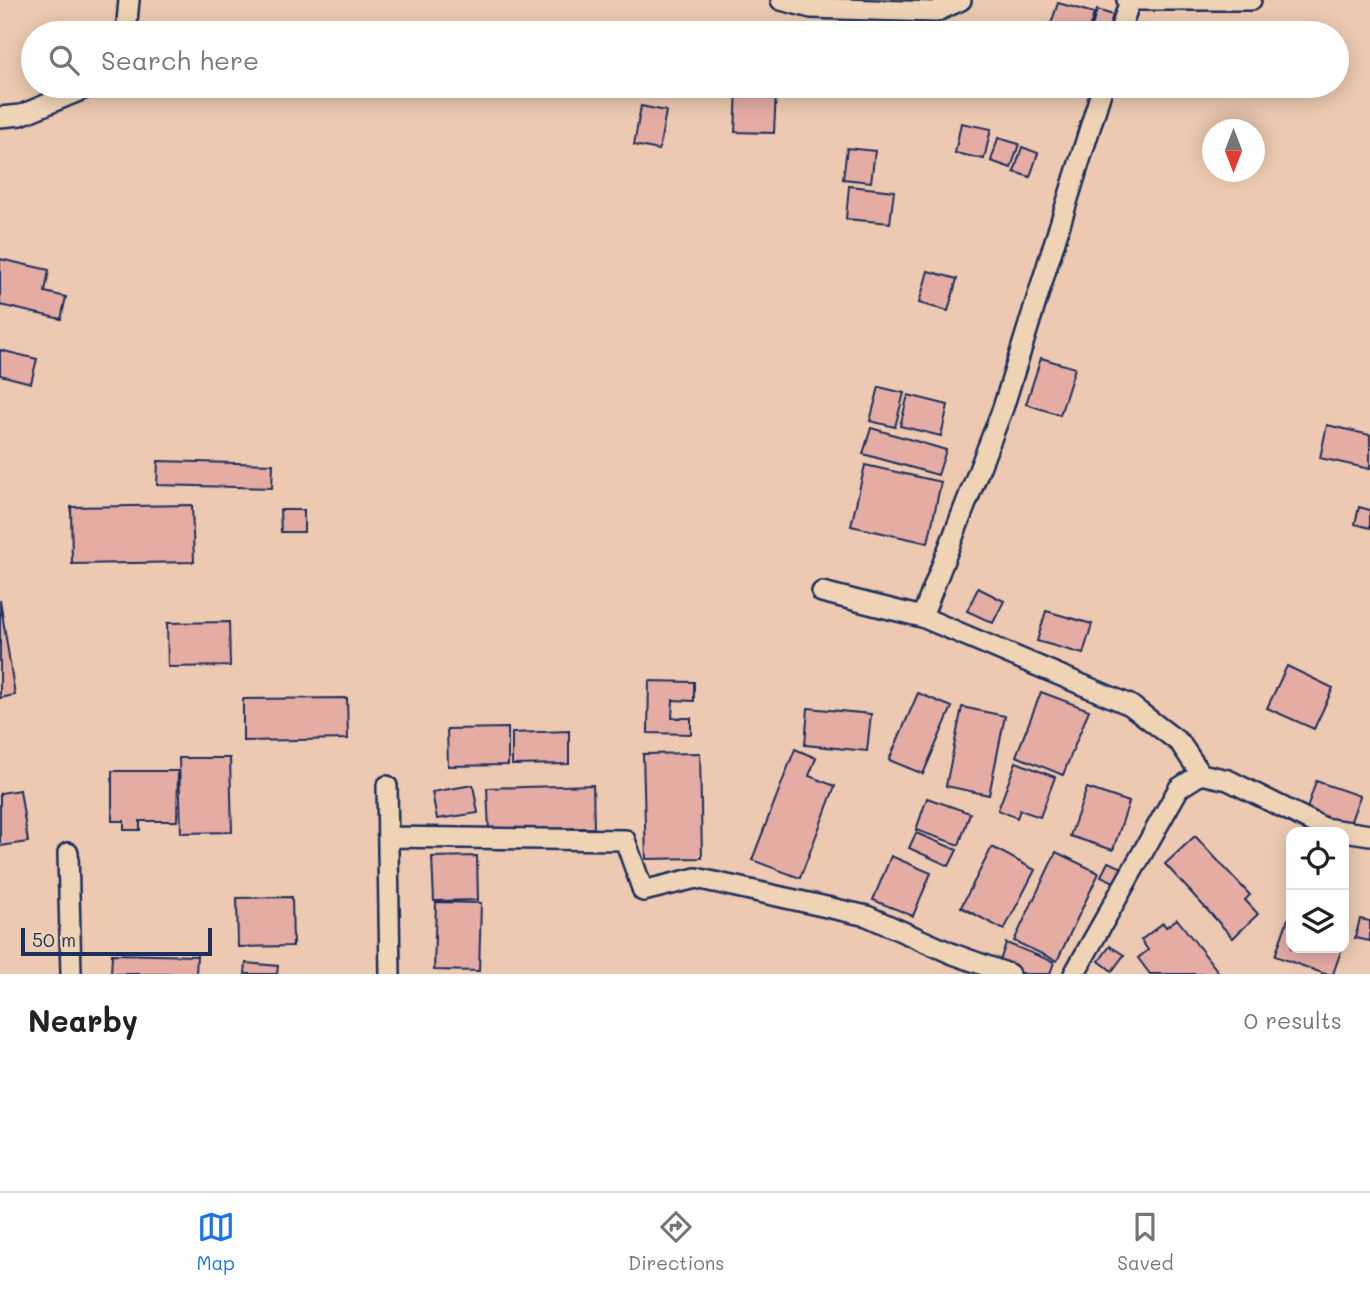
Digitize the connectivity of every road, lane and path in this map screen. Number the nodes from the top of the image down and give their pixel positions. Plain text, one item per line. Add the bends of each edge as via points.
1 (130, 0) edge
2 (781, 0) edge
3 (961, 0) edge
4 (1128, 0) edge
5 (1251, 0) edge
6 (127, 21) edge
7 (1122, 21) edge
8 (63, 98) edge
9 (1099, 98) edge
10 (0, 117) edge
11 (822, 592) dead end
12 (922, 617) junction
13 (1201, 775) junction
14 (387, 786) dead end
15 (1370, 835) edge
16 (388, 837) junction
17 (68, 853) dead end
18 (71, 974) edge
19 (390, 974) edge
20 (1009, 974) edge
21 (1074, 974) edge

1 - 6 street
2 - 3 street via 811,8 935,12
4 - 5 street
4 - 7 street
8 - 10 street via 21,115
9 - 12 street via 1003,408
11 - 12 street
12 - 13 street via 1130,705 1180,743
13 - 15 street via 1228,780 1324,828
13 - 21 street via 1179,788
14 - 16 street
16 - 19 street
16 - 20 street via 625,839 643,891 696,878 867,916
17 - 18 street

